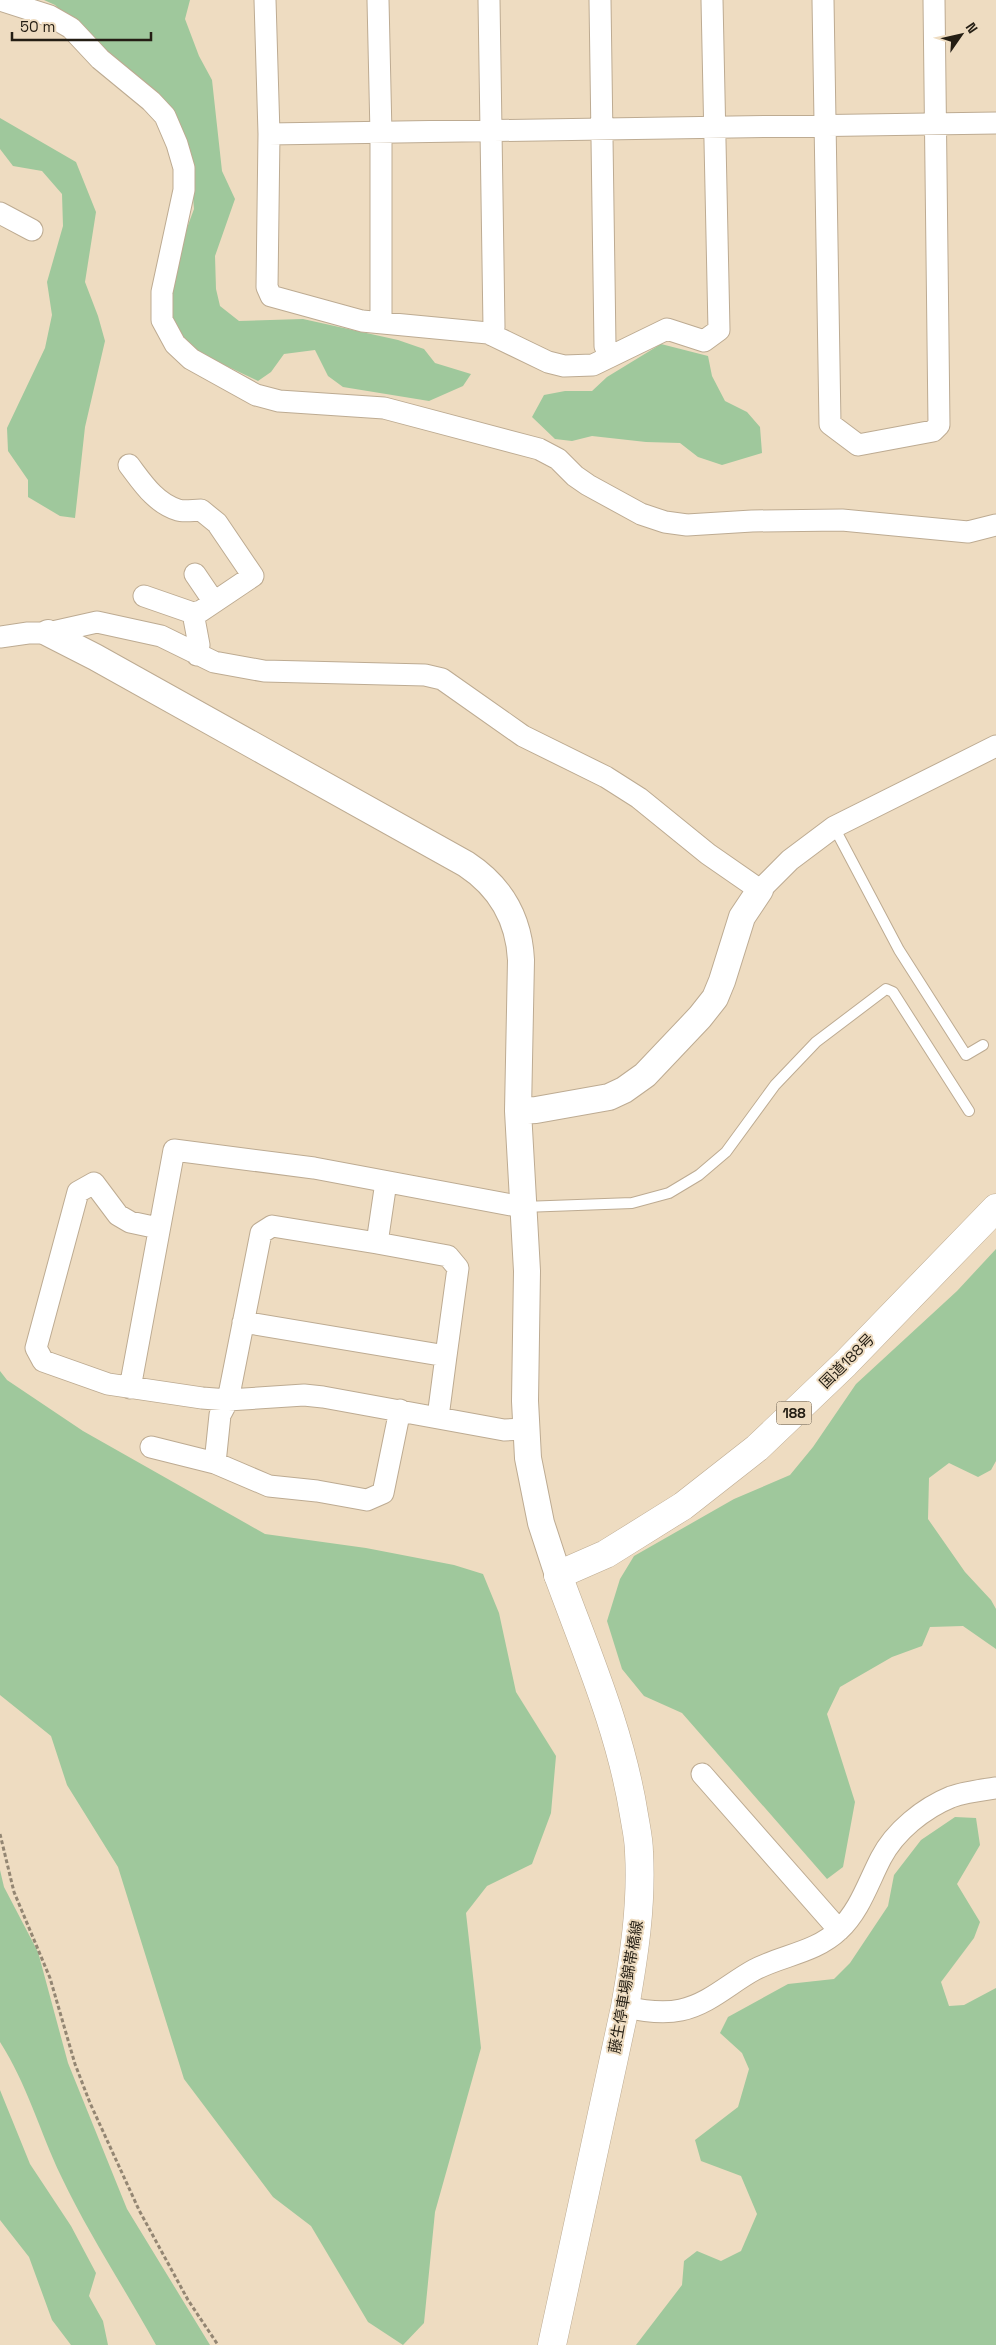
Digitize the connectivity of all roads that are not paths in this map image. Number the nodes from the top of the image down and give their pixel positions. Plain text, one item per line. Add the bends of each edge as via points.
1 (0, 0) edge
2 (265, 0) edge
3 (378, 0) edge
4 (489, 0) edge
5 (600, 0) edge
6 (712, 0) edge
7 (823, 0) edge
8 (934, 0) edge
9 (996, 123) edge
10 (935, 124) junction
11 (826, 125) junction
12 (714, 128) junction
13 (603, 130) junction
14 (492, 132) junction
15 (269, 134) junction
16 (381, 134) junction
17 (0, 212) edge
18 (32, 230) dead end
19 (381, 323) junction
20 (492, 335) junction
21 (609, 356) junction
22 (129, 465) dead end
23 (996, 525) edge
24 (196, 574) dead end
25 (144, 596) dead end
26 (214, 602) junction
27 (193, 613) junction
28 (48, 633) junction
29 (2, 636) edge
30 (197, 654) junction
31 (996, 746) edge
32 (834, 827) junction
33 (760, 890) junction
34 (983, 1045) dead end
35 (518, 1111) junction
36 (969, 1111) dead end
37 (386, 1182) junction
38 (522, 1207) junction
39 (996, 1208) edge
40 (158, 1228) junction
41 (377, 1243) junction
42 (244, 1322) junction
43 (446, 1356) junction
44 (130, 1388) junction
45 (228, 1400) junction
46 (400, 1410) junction
47 (438, 1417) junction
48 (526, 1429) junction
49 (150, 1448) dead end
50 (215, 1463) junction
51 (558, 1576) junction
52 (702, 1774) dead end
53 (996, 1788) edge
54 (839, 1930) junction
55 (625, 2008) junction
56 (552, 2345) edge

1 - 23 street via 50,16 70,28 165,116 184,168 184,190 162,292 162,320 175,344 191,359 256,395 279,401 384,408 540,449 558,459 588,485 641,514 665,522 687,525 842,520 968,532
2 - 15 street
3 - 16 street
4 - 14 street
5 - 13 street
6 - 12 street
7 - 11 street
8 - 10 street
9 - 10 street
10 - 11 street
10 - 11 street via 938,425 933,431 858,445 830,424
11 - 12 street
12 - 13 street
12 - 21 street via 719,330 704,341 666,329
13 - 14 street
13 - 21 street via 605,346
14 - 16 street
14 - 20 street
15 - 16 street
15 - 19 street via 267,287 271,296 362,321
16 - 19 street
17 - 18 street
19 - 20 street
20 - 21 street via 548,362 564,366 593,365
22 - 26 street via 160,500 178,510 201,510 216,523 253,576
24 - 26 street
25 - 27 street
26 - 27 street
27 - 30 street via 199,646
28 - 29 street
28 - 30 street via 97,622 161,636
28 - 35 street via 466,864 492,884 511,912 520,944
30 - 33 street via 214,662 264,672 425,675 442,679 523,736 606,777 639,798 708,854
31 - 32 street
32 - 33 street via 790,860
32 - 34 lane via 899,950 966,1055
33 - 35 street via 742,917 715,998 645,1075 609,1096
35 - 38 street
36 - 38 lane via 893,992 886,989 816,1042 775,1085 726,1152 699,1175 669,1192 632,1202
37 - 38 street
37 - 40 street via 314,1168 174,1150
37 - 41 street
38 - 48 street via 526,1271
39 - 51 main road, 国道188号 / 188 via 845,1364 757,1448 683,1506 606,1554
40 - 44 street
40 - 44 street via 130,1222 118,1215 94,1183 78,1192 36,1348 43,1361 108,1384
41 - 42 street via 272,1226 261,1233
41 - 43 street via 448,1256 458,1268
42 - 43 street
42 - 45 street
43 - 47 street
44 - 45 street
45 - 46 street via 304,1395
45 - 50 street via 220,1414
46 - 47 street
46 - 50 street via 383,1493 367,1500 269,1486
47 - 48 street via 504,1430
48 - 51 street via 539,1516
49 - 50 street
51 - 55 main road, 藤生停車場錦帯橋線 via 618,1740 640,1851 639,1908
52 - 54 street
53 - 54 street via 952,1797 926,1810 902,1830 882,1856 854,1912
54 - 55 street via 808,1950 754,1970 700,2004 680,2011
55 - 56 main road, 藤生停車場錦帯橋線

